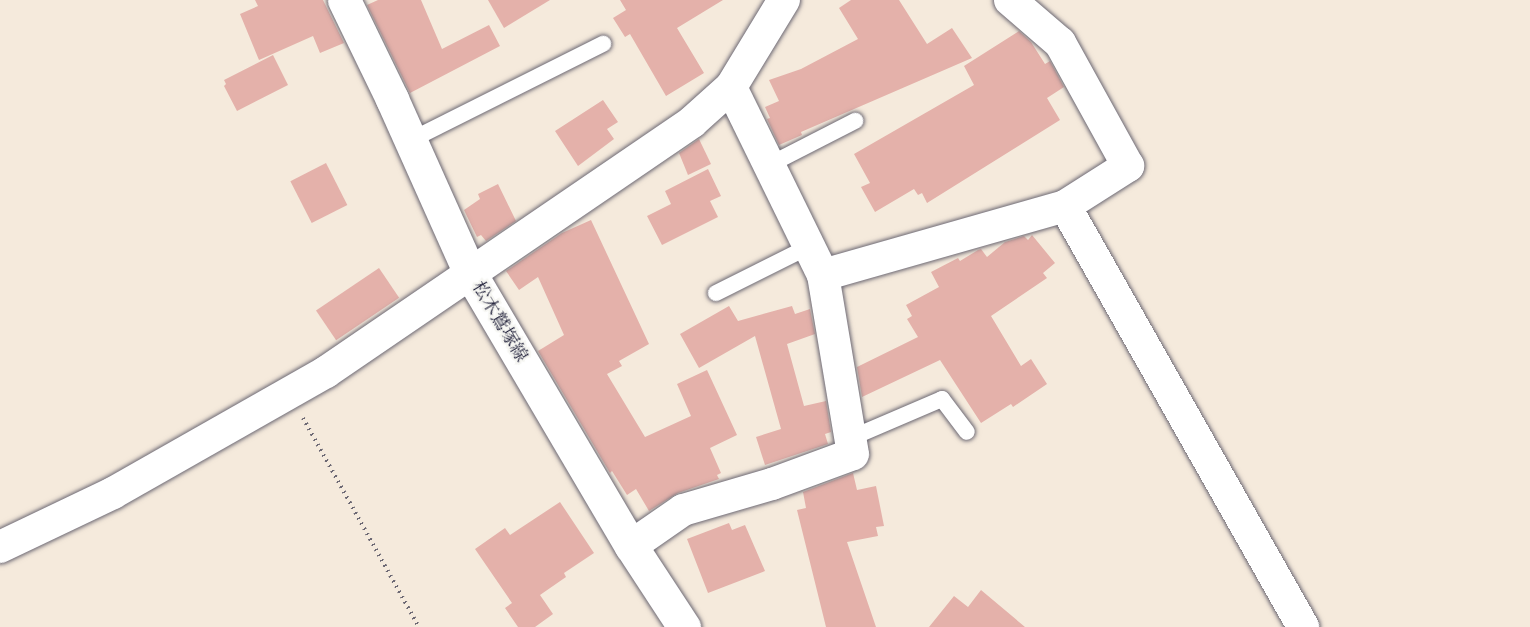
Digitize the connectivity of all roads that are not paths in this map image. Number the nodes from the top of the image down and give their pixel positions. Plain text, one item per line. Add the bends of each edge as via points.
1 (344, 0) edge
2 (784, 0) edge
3 (1010, 0) edge
4 (603, 44) dead end
5 (731, 87) junction
6 (855, 121) dead end
7 (411, 140) junction
8 (769, 165) junction
9 (1065, 206) junction
10 (808, 247) junction
11 (470, 273) junction
12 (823, 275) junction
13 (716, 293) dead end
14 (967, 432) dead end
15 (851, 438) junction
16 (632, 546) junction
17 (0, 548) edge
18 (684, 627) edge
19 (1303, 627) edge

1 - 7 main road, 松木鷲塚線
2 - 5 street
3 - 9 street via 1060,42 1128,166
4 - 7 lane
5 - 8 street
5 - 11 street via 692,122
6 - 8 lane
7 - 11 main road, 松木鷲塚線
8 - 10 street
9 - 12 street
9 - 19 street
10 - 12 street
10 - 13 lane
11 - 16 main road, 松木鷲塚線
11 - 17 street via 326,372 113,493
12 - 15 street
14 - 15 lane via 942,399
15 - 16 street via 853,454 772,484 683,510
16 - 18 main road, 松木鷲塚線

